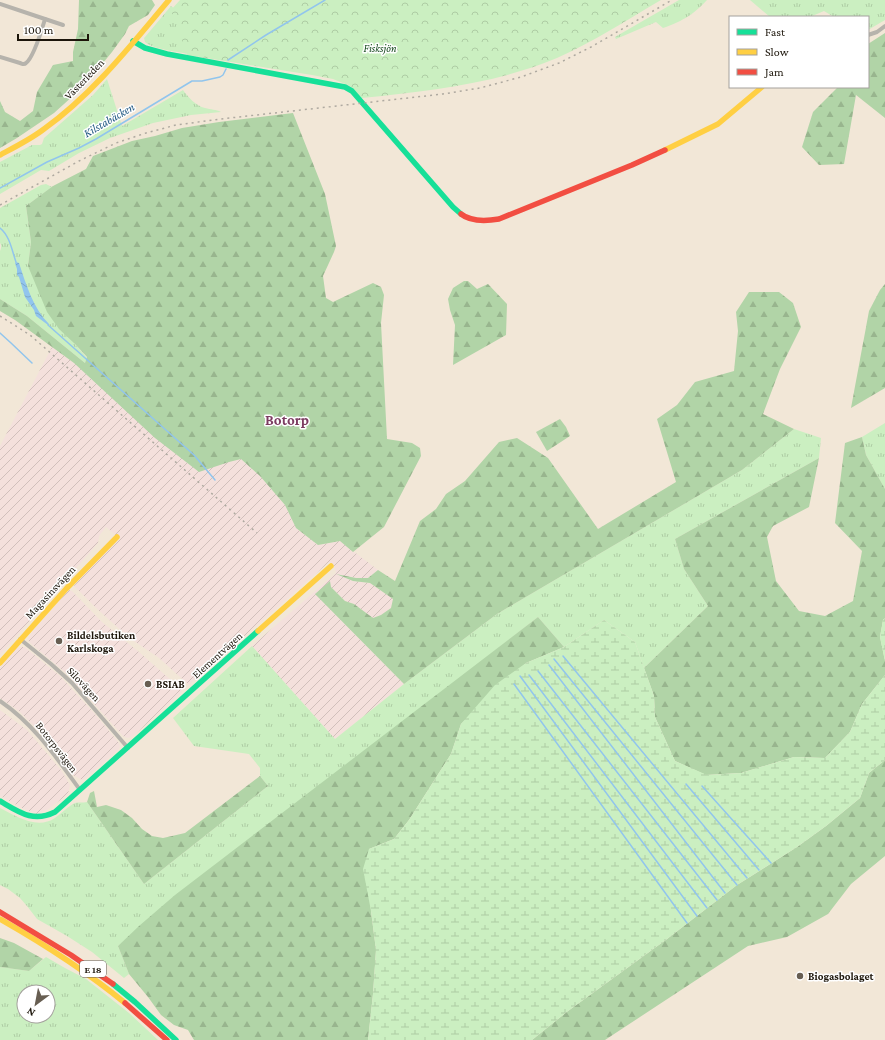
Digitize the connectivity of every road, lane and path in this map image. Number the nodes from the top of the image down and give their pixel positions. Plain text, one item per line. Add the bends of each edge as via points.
1 (169, 0) edge
2 (0, 4) edge
3 (45, 19) junction
4 (63, 25) dead end
5 (885, 26) edge
6 (869, 35) edge
7 (133, 41) junction
8 (0, 57) edge
9 (761, 88) edge
10 (0, 155) edge
11 (117, 537) dead end
12 (331, 566) dead end
13 (20, 640) junction
14 (0, 663) edge
15 (0, 701) edge
16 (128, 748) junction
17 (80, 790) junction
18 (0, 801) edge
19 (0, 912) edge
20 (0, 919) edge
21 (167, 1040) edge
22 (176, 1040) edge

1 - 7 main road, Västerleden
2 - 3 street
3 - 4 street
3 - 8 street via 27,63 20,64
5 - 6 street
7 - 9 main road via 147,49 167,54 345,87 453,207 466,218 476,220 499,219 657,154 718,124
7 - 10 main road, Västerleden via 76,103 37,134
11 - 13 main road, Magasinsvägen via 66,588
12 - 16 main road, Elementvägen
13 - 14 main road, Magasinsvägen
13 - 16 street, Silovägen via 72,683
15 - 17 street, Botorpsvägen via 38,735
16 - 17 main road, Elementvägen
17 - 18 main road, Elementvägen via 55,812 40,818 26,816
19 - 22 main road, E 18 via 54,943 101,975
20 - 21 main road, E 18 via 56,951 88,973 149,1022

